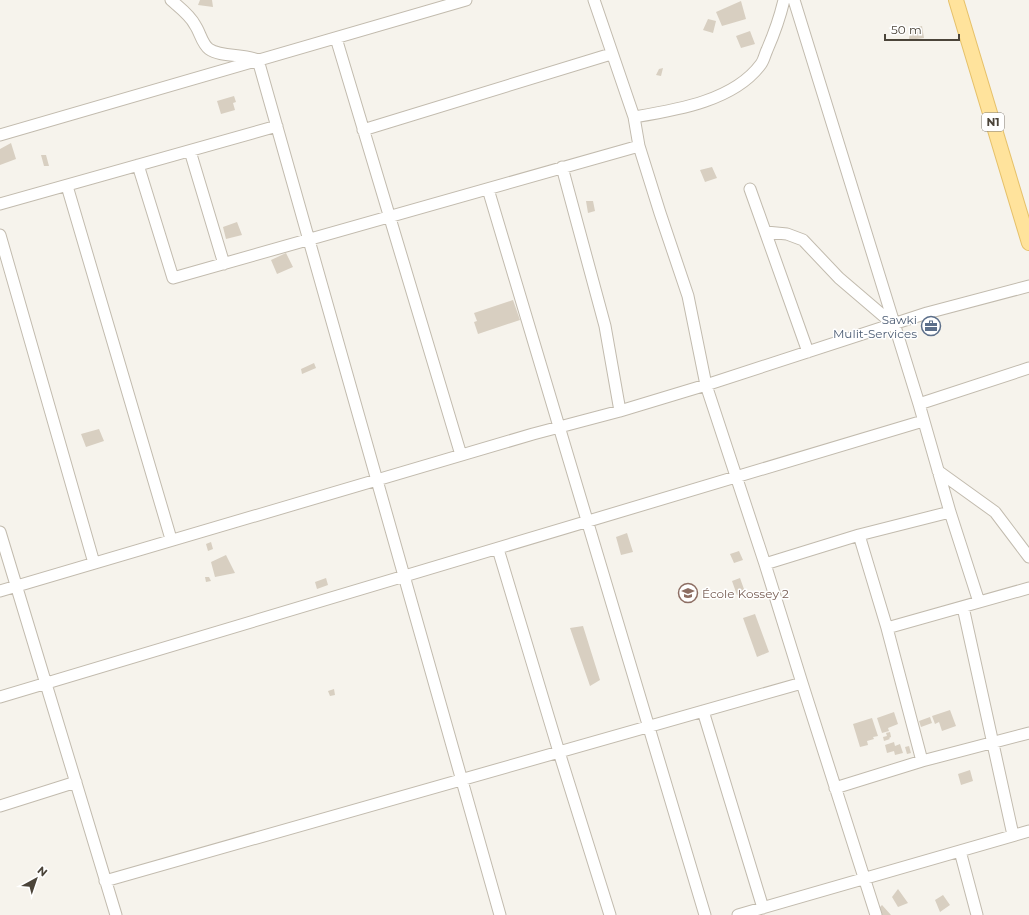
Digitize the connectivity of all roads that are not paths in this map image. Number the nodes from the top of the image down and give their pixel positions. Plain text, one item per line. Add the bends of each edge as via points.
1 (171, 0) edge
2 (465, 0) edge
3 (594, 0) edge
4 (784, 0) edge
5 (794, 0) edge
6 (956, 0) edge
7 (336, 38) junction
8 (611, 54) junction
9 (258, 60) junction
10 (634, 117) junction
11 (277, 126) junction
12 (363, 130) junction
13 (0, 135) edge
14 (639, 146) junction
15 (190, 151) junction
16 (138, 165) junction
17 (562, 167) junction
18 (67, 186) junction
19 (488, 189) junction
20 (750, 189) dead end
21 (0, 204) edge
22 (389, 217) junction
23 (766, 232) junction
24 (0, 235) edge
25 (309, 240) junction
26 (1029, 244) edge
27 (224, 264) junction
28 (1029, 286) edge
29 (894, 325) junction
30 (808, 352) junction
31 (1029, 368) edge
32 (706, 385) junction
33 (919, 404) junction
34 (620, 411) junction
35 (923, 421) junction
36 (560, 427) junction
37 (461, 455) junction
38 (938, 471) junction
39 (736, 478) junction
40 (378, 479) junction
41 (950, 512) junction
42 (588, 522) junction
43 (0, 532) edge
44 (859, 536) junction
45 (171, 540) junction
46 (498, 549) junction
47 (1029, 557) edge
48 (94, 563) junction
49 (765, 564) junction
50 (405, 576) junction
51 (16, 586) junction
52 (1029, 588) edge
53 (0, 591) edge
54 (978, 602) junction
55 (963, 607) junction
56 (887, 628) junction
57 (46, 684) junction
58 (802, 684) junction
59 (0, 697) edge
60 (703, 711) junction
61 (649, 727) junction
62 (1029, 733) edge
63 (993, 742) junction
64 (559, 752) junction
65 (922, 761) junction
66 (462, 779) junction
67 (76, 782) junction
68 (835, 788) junction
69 (0, 806) edge
70 (1029, 831) edge
71 (1013, 835) junction
72 (960, 851) junction
73 (864, 878) junction
74 (106, 881) junction
75 (763, 908) junction
76 (116, 915) edge
77 (500, 915) edge
78 (610, 915) edge
79 (705, 915) edge
80 (738, 915) edge
81 (876, 915) edge
82 (977, 915) edge

1 - 9 street via 195,24 209,49 217,53
2 - 7 street
3 - 8 street
4 - 10 street via 762,63 749,77 708,100
5 - 29 street
6 - 26 main road, N1
7 - 9 street
7 - 12 street
8 - 10 street
8 - 12 street
9 - 11 street
9 - 13 street
10 - 14 street
11 - 15 street
11 - 25 street
12 - 22 street
14 - 17 street
14 - 32 street via 688,296
15 - 16 street
15 - 27 street
16 - 18 street
16 - 27 street via 174,278
17 - 19 street
17 - 34 street via 605,326
18 - 21 street
18 - 45 street
19 - 22 street
19 - 36 street
20 - 23 street
22 - 25 street
22 - 37 street
23 - 29 street via 787,234 803,240 839,278
23 - 30 street
24 - 48 street
25 - 27 street
25 - 40 street
28 - 29 street via 927,313
29 - 30 street
29 - 33 street
30 - 32 street
31 - 33 street
32 - 34 street
32 - 39 street
33 - 35 street
34 - 36 street
35 - 38 street
35 - 39 street
36 - 37 street
36 - 42 street
37 - 40 street
38 - 41 street
38 - 47 street via 995,512
39 - 42 street
39 - 49 street
40 - 45 street
40 - 50 street
41 - 44 street
41 - 54 street
42 - 46 street
42 - 61 street
43 - 51 street
44 - 49 street
44 - 56 street
45 - 48 street
46 - 50 street
46 - 64 street
48 - 51 street
49 - 58 street
50 - 57 street
50 - 66 street
51 - 53 street
51 - 57 street
52 - 54 street
54 - 55 street
55 - 56 street
55 - 63 street
56 - 65 street
57 - 59 street
57 - 67 street
58 - 60 street
58 - 68 street
60 - 61 street
60 - 75 street
61 - 64 street
61 - 79 street
62 - 63 street
63 - 65 street
63 - 71 street
64 - 66 street
64 - 78 street
65 - 68 street
66 - 74 street
66 - 77 street
67 - 69 street
67 - 74 street
68 - 73 street
70 - 71 street
71 - 72 street
72 - 73 street
72 - 82 street
73 - 75 street
73 - 81 street
74 - 76 street
75 - 80 street

